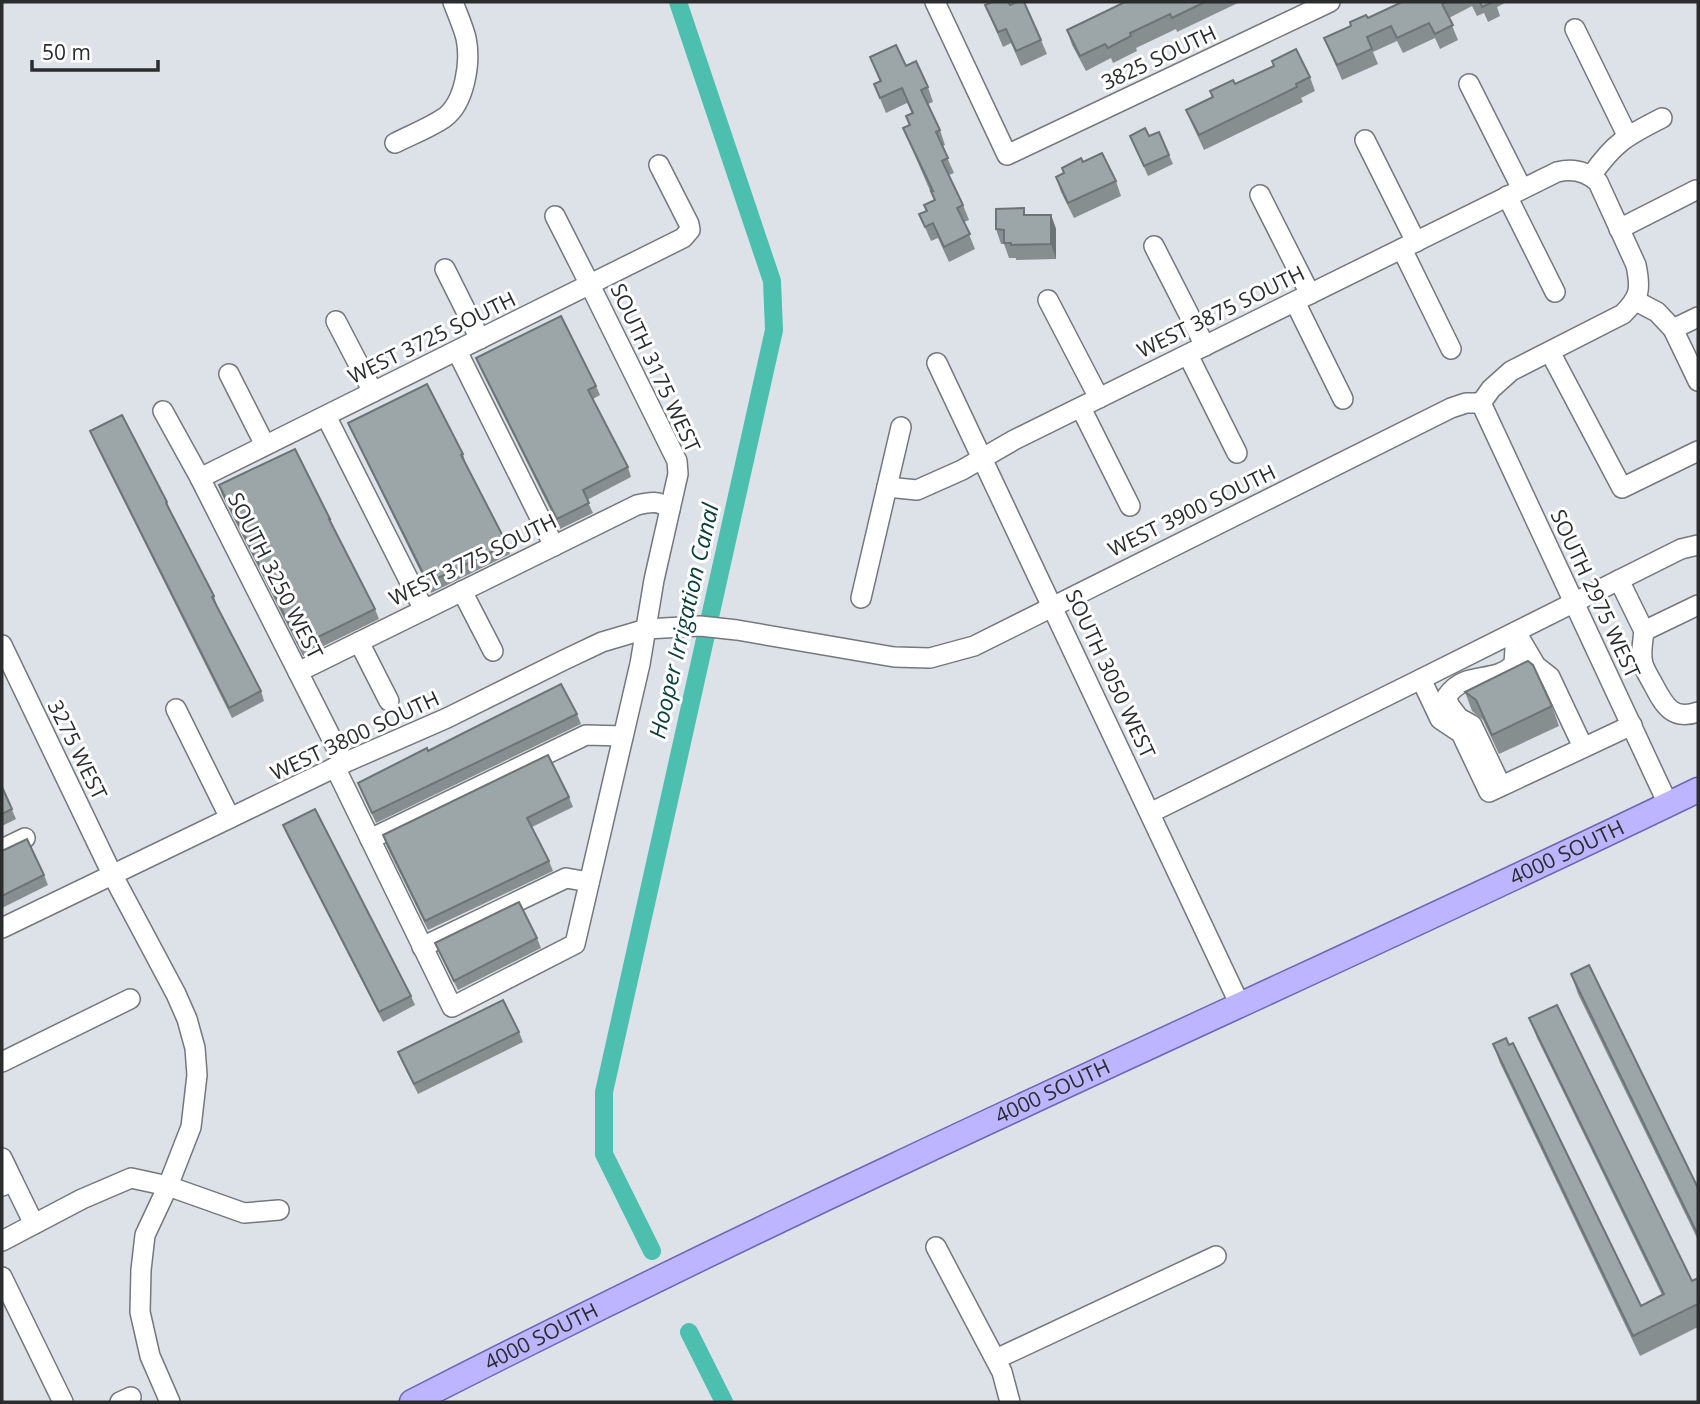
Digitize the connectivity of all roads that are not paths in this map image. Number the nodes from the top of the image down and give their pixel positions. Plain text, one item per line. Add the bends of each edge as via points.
1 (453, 2) edge
2 (935, 2) edge
3 (1330, 2) edge
4 (1575, 29) dead end
5 (1469, 85) dead end
6 (1662, 118) dead end
7 (1627, 135) junction
8 (1364, 140) dead end
9 (395, 143) dead end
10 (659, 165) dead end
11 (1584, 173) junction
12 (1696, 190) dead end
13 (1515, 193) junction
14 (1260, 195) dead end
15 (555, 216) dead end
16 (1619, 229) junction
17 (1409, 245) junction
18 (1154, 246) dead end
19 (444, 269) dead end
20 (590, 285) junction
21 (1555, 292) dead end
22 (1302, 298) junction
23 (1048, 300) dead end
24 (1636, 301) junction
25 (1698, 317) edge
26 (337, 321) dead end
27 (1672, 329) junction
28 (480, 339) junction
29 (1451, 349) dead end
30 (457, 351) junction
31 (1196, 351) junction
32 (1550, 352) junction
33 (937, 363) dead end
34 (229, 373) dead end
35 (1698, 381) edge
36 (373, 392) junction
37 (1099, 398) junction
38 (1343, 399) dead end
39 (1481, 403) junction
40 (1081, 408) junction
41 (163, 411) dead end
42 (326, 416) junction
43 (901, 427) dead end
44 (265, 445) junction
45 (1698, 451) edge
46 (1237, 453) dead end
47 (983, 458) junction
48 (200, 478) junction
49 (887, 486) junction
50 (1130, 506) dead end
51 (670, 509) junction
52 (1698, 545) edge
53 (554, 546) junction
54 (1619, 580) junction
55 (462, 591) junction
56 (860, 598) dead end
57 (1573, 603) junction
58 (1698, 605) edge
59 (1052, 606) junction
60 (424, 610) junction
61 (655, 629) junction
62 (737, 630) joint
63 (1644, 631) junction
64 (1516, 632) junction
65 (359, 642) junction
66 (2, 645) edge
67 (493, 651) dead end
68 (298, 672) junction
69 (1421, 679) junction
70 (389, 701) dead end
71 (176, 709) dead end
72 (1698, 712) edge
73 (1632, 724) junction
74 (623, 736) junction
75 (1590, 744) junction
76 (339, 765) junction
77 (1502, 786) junction
78 (1698, 789) edge
79 (1668, 804) junction
80 (1150, 813) junction
81 (230, 818) junction
82 (25, 838) edge
83 (370, 839) junction
84 (2, 849) edge
85 (112, 874) junction
86 (589, 882) junction
87 (2, 928) edge
88 (422, 947) junction
89 (130, 999) dead end
90 (1240, 1005) junction
91 (2, 1062) edge
92 (2, 1158) edge
93 (7, 1184) edge
94 (168, 1186) junction
95 (279, 1210) dead end
96 (34, 1224) junction
97 (2, 1241) edge
98 (936, 1247) dead end
99 (1216, 1256) dead end
100 (2, 1277) edge
101 (996, 1359) junction
102 (64, 1402) edge
103 (170, 1402) edge
104 (412, 1402) edge
105 (1010, 1402) edge

1 - 9 street via 468,57 457,102 446,117
2 - 3 street, 3825 SOUTH via 1007,155
4 - 7 street
5 - 13 street
6 - 7 street
7 - 11 street
8 - 17 street
10 - 20 street, WEST 3725 SOUTH via 689,224 687,245
11 - 13 street, WEST 3875 SOUTH via 1558,172
11 - 16 street via 1598,182
12 - 16 street
13 - 17 street, WEST 3875 SOUTH
13 - 21 street
14 - 22 street
15 - 20 street, SOUTH 3175 WEST
16 - 24 street via 1636,265
17 - 22 street, WEST 3875 SOUTH
17 - 29 street
18 - 31 street
19 - 28 street
20 - 28 street, WEST 3725 SOUTH
20 - 51 street, SOUTH 3175 WEST via 677,461
22 - 31 street, WEST 3875 SOUTH
22 - 38 street
23 - 37 street
24 - 27 street via 1657,312
24 - 32 street via 1623,314
25 - 27 street
26 - 36 street
27 - 35 street
28 - 30 street, WEST 3725 SOUTH
30 - 36 street, WEST 3725 SOUTH
30 - 53 street
31 - 37 street, WEST 3875 SOUTH
31 - 46 street
32 - 39 street via 1511,371
32 - 45 street via 1622,488
33 - 47 street, SOUTH 3050 WEST
34 - 44 street
36 - 42 street, WEST 3725 SOUTH
37 - 40 street, WEST 3875 SOUTH
39 - 57 street, SOUTH 2975 WEST
39 - 59 street, WEST 3900 SOUTH via 1451,408
40 - 47 street, WEST 3875 SOUTH
40 - 50 street
41 - 48 street, SOUTH 3250 WEST
42 - 44 street, WEST 3725 SOUTH
42 - 60 street
43 - 49 street
44 - 48 street, WEST 3725 SOUTH
47 - 49 street, WEST 3875 SOUTH via 918,490
47 - 59 street, SOUTH 3050 WEST
48 - 68 street, SOUTH 3250 WEST
49 - 56 street
51 - 53 street, WEST 3775 SOUTH via 657,502 637,505
51 - 61 street, SOUTH 3175 WEST via 654,580
52 - 54 street
53 - 55 street, WEST 3775 SOUTH
54 - 57 street
54 - 63 street
55 - 60 street, WEST 3775 SOUTH
55 - 67 street
57 - 64 street
57 - 73 street, SOUTH 2975 WEST
58 - 63 street
59 - 62 street, WEST 3900 SOUTH via 974,646 930,658 894,657
59 - 80 street, SOUTH 3050 WEST
60 - 65 street, WEST 3775 SOUTH
61 - 62 street, WEST 3800 SOUTH via 700,626
61 - 74 street, SOUTH 3175 WEST
61 - 76 street, WEST 3800 SOUTH via 603,642
63 - 72 street via 1643,664 1664,703 1682,715
64 - 69 street
64 - 75 street via 1536,666 1583,719
64 - 77 street via 1514,664 1508,671 1465,681 1447,696 1460,718 1472,725
65 - 68 street, WEST 3775 SOUTH
65 - 70 street
66 - 85 street, 3275 WEST
68 - 76 street, SOUTH 3250 WEST
69 - 77 street via 1440,719 1461,733 1489,792
69 - 80 street
71 - 81 street
73 - 75 street
73 - 79 street, SOUTH 2975 WEST
74 - 83 street via 586,735
74 - 86 street, SOUTH 3175 WEST
75 - 77 street
76 - 81 street, WEST 3800 SOUTH
76 - 83 street, SOUTH 3250 WEST
78 - 79 main road, 4000 SOUTH
79 - 90 main road, 4000 SOUTH
80 - 90 street, SOUTH 3050 WEST
81 - 85 street, WEST 3800 SOUTH
82 - 84 street
83 - 88 street, SOUTH 3250 WEST
85 - 87 street, WEST 3800 SOUTH
85 - 94 street, 3275 WEST via 176,993 195,1048 191,1127
86 - 88 street via 566,878
86 - 88 street, SOUTH 3250 WEST via 575,944 452,1007
89 - 91 street
90 - 104 main road, 4000 SOUTH via 732,1243
92 - 93 street
93 - 96 street
94 - 95 street via 244,1213
94 - 96 street via 131,1178
94 - 103 street, 3275 WEST via 145,1235 140,1312 150,1356
96 - 97 street
98 - 101 street
99 - 101 street
100 - 102 street
101 - 105 street

